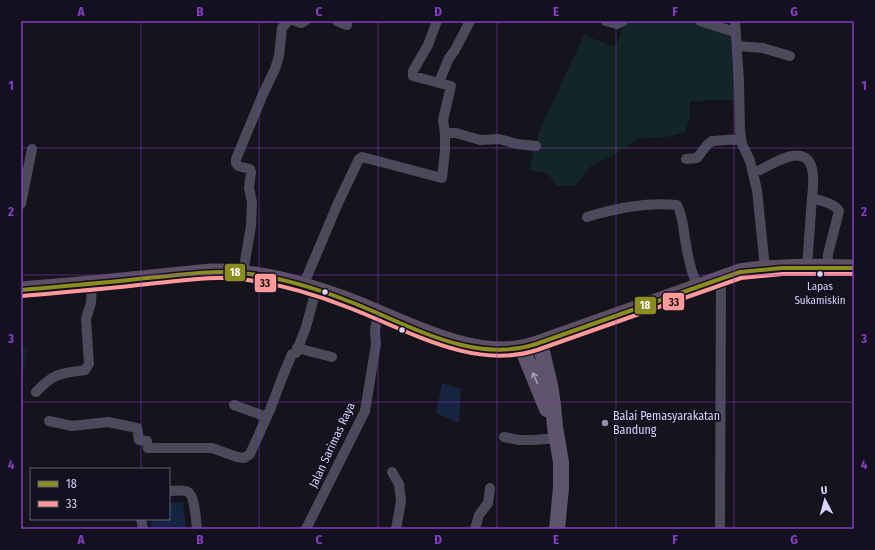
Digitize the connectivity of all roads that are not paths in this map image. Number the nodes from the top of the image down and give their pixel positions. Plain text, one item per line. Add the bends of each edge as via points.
1 (288, 21) edge
2 (295, 21) edge
3 (305, 21) edge
4 (437, 21) edge
5 (470, 21) edge
6 (606, 21) edge
7 (623, 21) edge
8 (700, 21) edge
9 (735, 21) edge
10 (735, 32) junction
11 (737, 46) junction
12 (790, 56) dead end
13 (439, 82) junction
14 (445, 133) junction
15 (741, 139) junction
16 (536, 146) dead end
17 (32, 149) dead end
18 (686, 160) dead end
19 (760, 170) dead end
20 (812, 198) junction
21 (21, 204) edge
22 (587, 217) dead end
23 (807, 267) junction
24 (827, 267) junction
25 (765, 268) junction
26 (854, 268) edge
27 (243, 273) junction
28 (721, 278) junction
29 (92, 284) junction
30 (697, 286) junction
31 (310, 288) junction
32 (21, 290) edge
33 (378, 313) junction
34 (375, 330) junction
35 (540, 343) junction
36 (297, 348) junction
37 (522, 348) junction
38 (332, 358) dead end
39 (36, 392) dead end
40 (234, 405) dead end
41 (267, 416) junction
42 (49, 422) dead end
43 (556, 433) junction
44 (353, 434) junction
45 (504, 437) dead end
46 (392, 472) dead end
47 (490, 488) dead end
48 (170, 492) edge
49 (197, 529) edge
50 (306, 529) edge
51 (396, 529) edge
52 (475, 529) edge
53 (557, 529) edge
54 (720, 529) edge

1 - 27 street via 282,28 276,69 236,159 238,166 250,169 251,172 251,226
2 - 3 street
4 - 13 street via 428,45 413,71 414,76
5 - 13 street
6 - 7 street via 617,24
8 - 10 street
9 - 10 street
10 - 11 street
11 - 12 street via 763,48
11 - 15 street
13 - 14 street via 451,86 443,120
14 - 16 street
14 - 31 street via 442,178 365,157 360,159 338,203
15 - 18 street via 712,141 697,158
15 - 25 street via 756,185
17 - 21 street
19 - 20 street via 790,157 805,158 813,168
20 - 23 street
20 - 24 street via 839,211
22 - 30 street via 631,206 677,205 682,213 687,252
23 - 24 highway
23 - 25 highway
24 - 26 highway
25 - 28 highway
27 - 29 highway via 210,272
27 - 31 highway
28 - 30 highway
28 - 54 street
29 - 32 highway
29 - 39 street via 91,303 86,319 89,364 86,370 55,375
30 - 35 highway
31 - 33 highway
31 - 36 street via 306,327
33 - 34 street
33 - 37 highway via 455,342 499,349
34 - 44 street via 370,343
34 - 44 street, Jalan Sarimas Raya via 376,344 364,411
35 - 37 highway
35 - 43 main road via 550,386
36 - 38 street
36 - 41 street via 296,353 292,354
43 -> 37 main road
40 - 41 street
41 - 42 street via 250,454 244,458 212,448 148,448 147,441 139,440 137,428 117,423 72,426
43 - 45 street via 527,440
43 - 53 main road via 561,462
44 - 50 street, Jalan Sarimas Raya
46 - 51 street via 399,484 400,501
47 - 52 street via 488,503 479,515
48 - 49 street via 183,490 192,496

